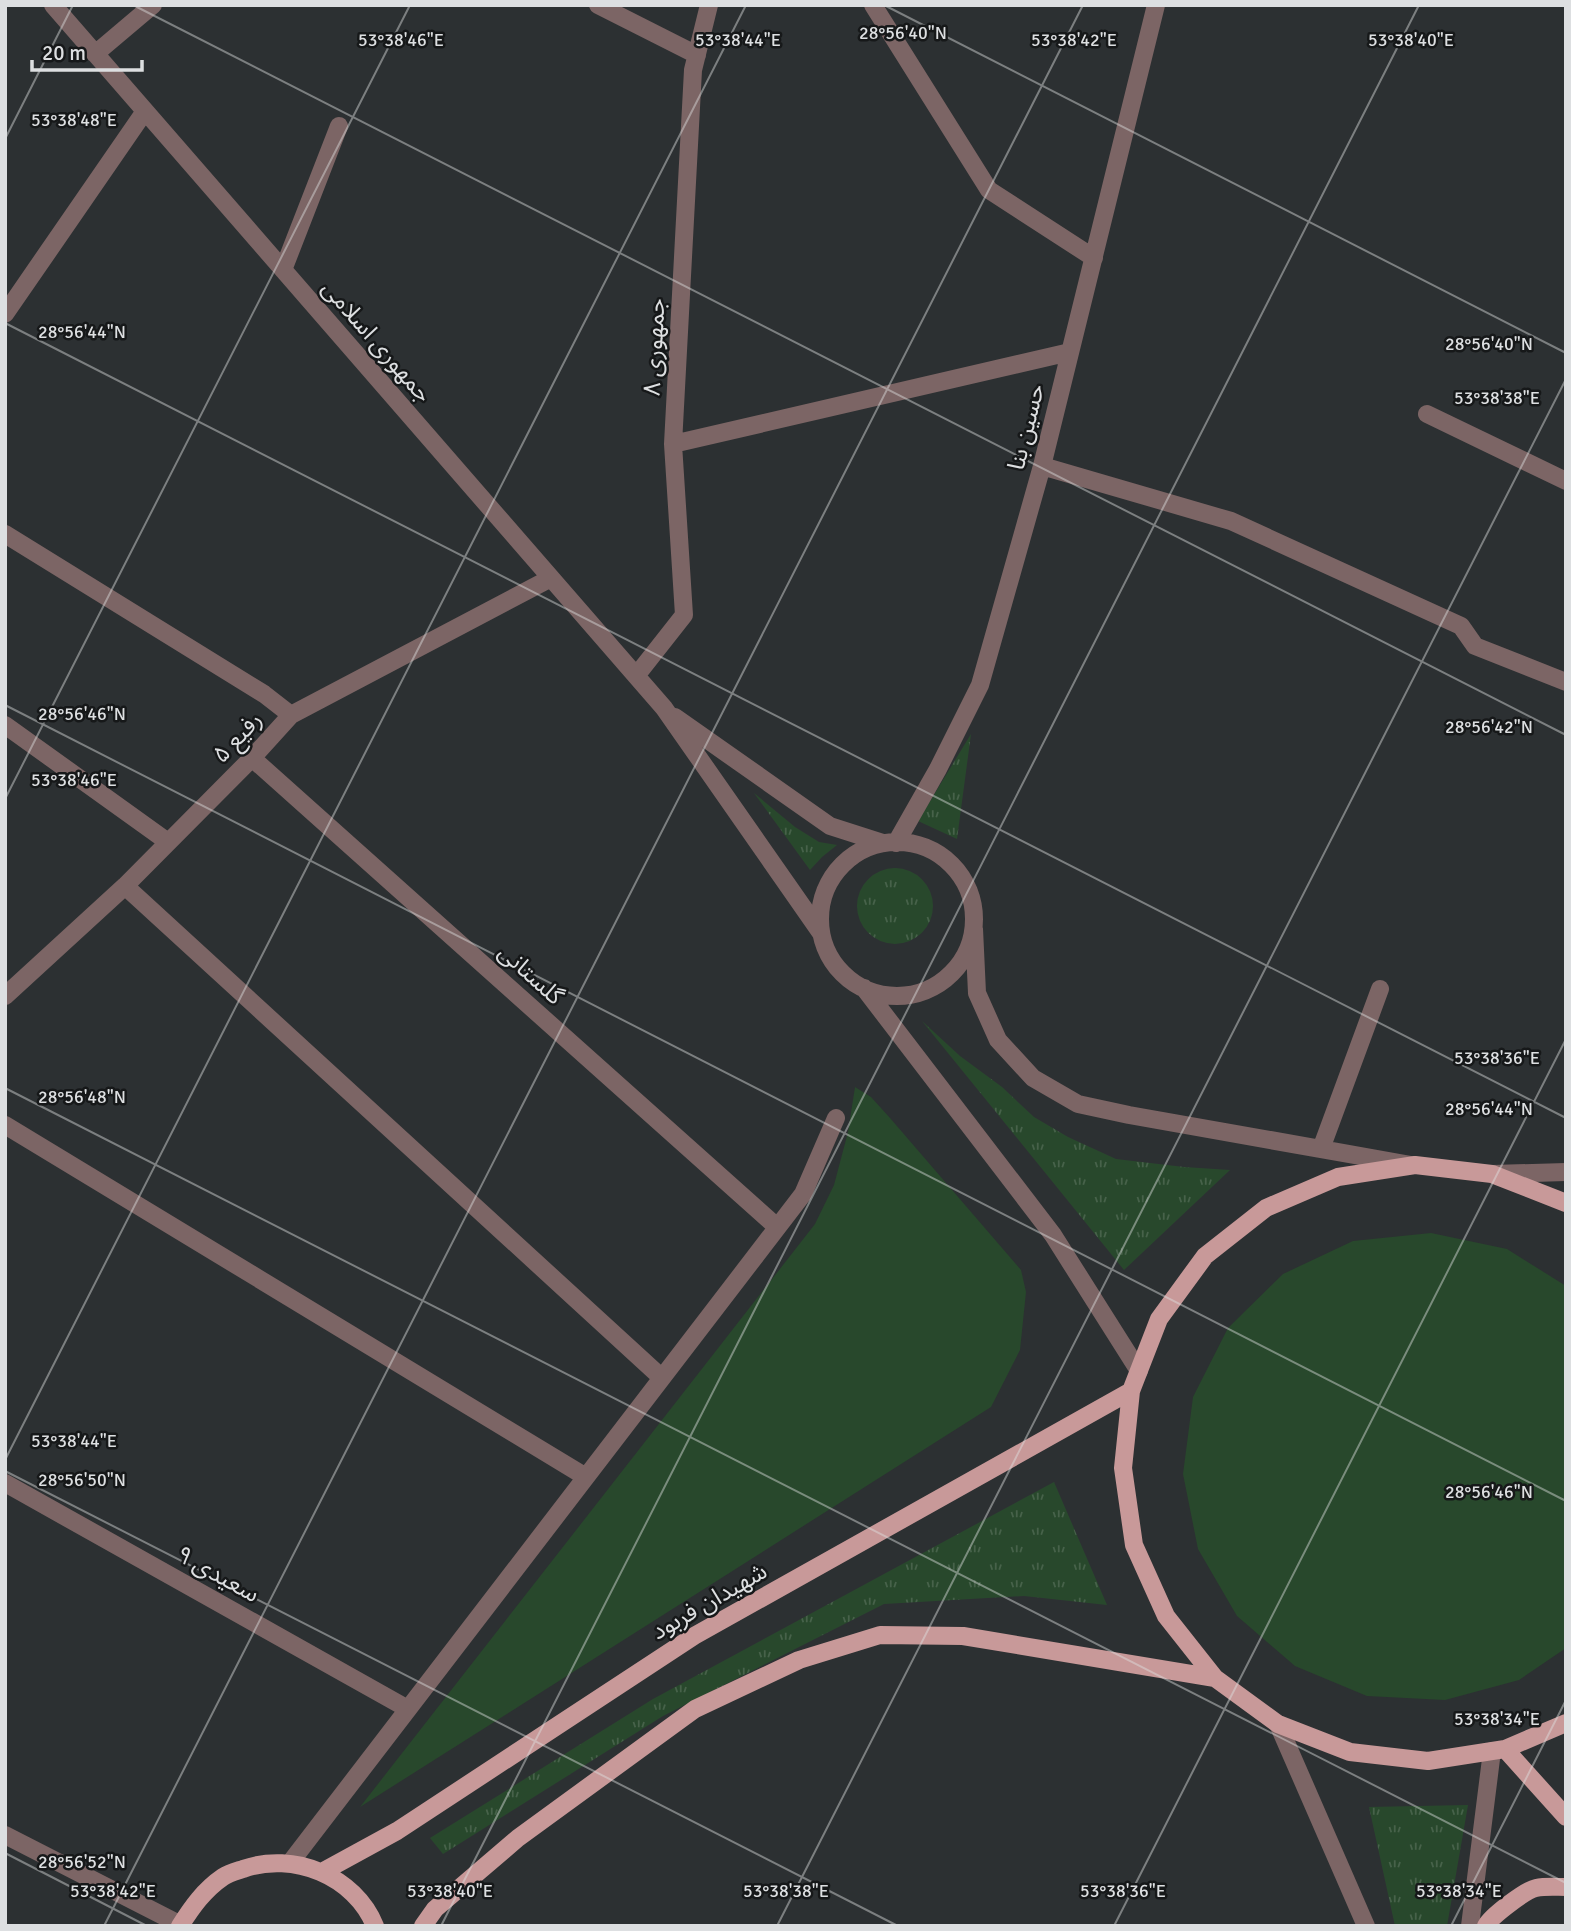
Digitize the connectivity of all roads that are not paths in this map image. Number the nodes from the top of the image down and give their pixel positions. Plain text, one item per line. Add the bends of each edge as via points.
1 (52, 5) edge
2 (153, 5) edge
3 (598, 5) edge
4 (709, 5) edge
5 (873, 5) edge
6 (1156, 5) edge
7 (95, 54) junction
8 (697, 55) junction
9 (145, 111) junction
10 (339, 126) dead end
11 (1094, 258) junction
12 (283, 270) junction
13 (5, 314) edge
14 (1070, 352) junction
15 (1427, 414) dead end
16 (673, 444) junction
17 (1042, 466) junction
18 (1566, 481) edge
19 (5, 534) edge
20 (551, 578) junction
21 (636, 676) junction
22 (1566, 682) edge
23 (664, 708) junction
24 (291, 715) junction
25 (5, 725) edge
26 (252, 758) junction
27 (168, 842) junction
28 (889, 843) junction
29 (125, 886) junction
30 (974, 929) junction
31 (821, 933) junction
32 (864, 988) junction
33 (1380, 989) dead end
34 (5, 996) edge
35 (836, 1118) dead end
36 (5, 1125) edge
37 (1321, 1149) junction
38 (1415, 1165) junction
39 (1566, 1172) edge
40 (1492, 1174) junction
41 (1566, 1203) edge
42 (777, 1227) junction
43 (1139, 1371) junction
44 (662, 1378) junction
45 (1131, 1391) junction
46 (586, 1477) junction
47 (5, 1483) edge
48 (1215, 1678) junction
49 (408, 1709) junction
50 (1566, 1723) edge
51 (1278, 1724) junction
52 (1499, 1750) junction
53 (1566, 1817) edge
54 (5, 1835) edge
55 (290, 1863) junction
56 (322, 1872) junction
57 (1566, 1887) edge
58 (180, 1925) edge
59 (375, 1926) edge
60 (423, 1926) edge
61 (1366, 1926) edge
62 (1470, 1926) edge
63 (1486, 1926) edge

1 - 7 street, جمهوری اسلامی
2 - 7 street
3 - 8 street
4 - 8 street, جمهوری ۸
5 - 11 street via 989,190
6 - 11 street, حسین بنا
7 - 9 street, جمهوری اسلامی
8 - 16 street, جمهوری ۸
9 - 12 street, جمهوری اسلامی
9 - 13 street
10 - 12 street
11 - 14 street, حسین بنا
12 - 20 street, جمهوری اسلامی
14 - 16 street
14 - 17 street, حسین بنا
15 - 18 street
16 - 21 street, جمهوری ۸ via 684,615
17 - 22 street via 1231,521 1461,625 1475,646
17 - 28 street, حسین بنا via 980,685 937,769
19 - 24 street
20 - 21 street, جمهوری اسلامی
20 - 24 street, رفیع ۵
21 - 23 street, جمهوری اسلامی
23 - 28 street via 830,826
23 - 31 street
24 - 26 street, رفیع ۵
25 - 27 street
26 - 27 street, رفیع ۵
26 - 42 street, گلستانی
27 - 29 street, رفیع ۵
28 - 30 street via 930,849 950,863 965,882 973,905
28 - 31 street via 860,851 841,865 827,885 820,908
29 - 34 street, رفیع ۵
29 - 44 street
30 - 32 street via 967,952 953,972 933,987 911,995 887,995
30 - 37 street via 977,993 998,1040 1033,1078 1078,1104
31 - 32 street via 829,956 843,975
32 - 43 street via 1052,1235
33 - 37 street
35 - 42 street via 803,1194
36 - 46 street
37 - 38 street
38 - 40 main road
38 - 43 main road via 1338,1177 1266,1208 1205,1256 1159,1319
39 - 40 street
40 - 41 main road
42 - 44 street
43 - 45 main road
44 - 46 street
45 - 48 main road via 1123,1468 1134,1545 1166,1616
45 - 56 main road, شهيدان فربود via 694,1636 397,1831
46 - 49 street
47 - 49 street, سعیدی ۹
48 - 51 main road
48 - 60 main road via 963,1636 880,1635 799,1660 695,1709 518,1838 435,1909
49 - 55 street
50 - 52 main road
51 - 52 main road via 1350,1752 1428,1761
51 - 61 street
52 - 53 main road
52 - 62 street
54 - 58 street
55 - 56 main road
55 - 58 main road via 256,1864 225,1876 199,1897
56 - 59 main road via 350,1889
57 - 63 main road via 1534,1888

